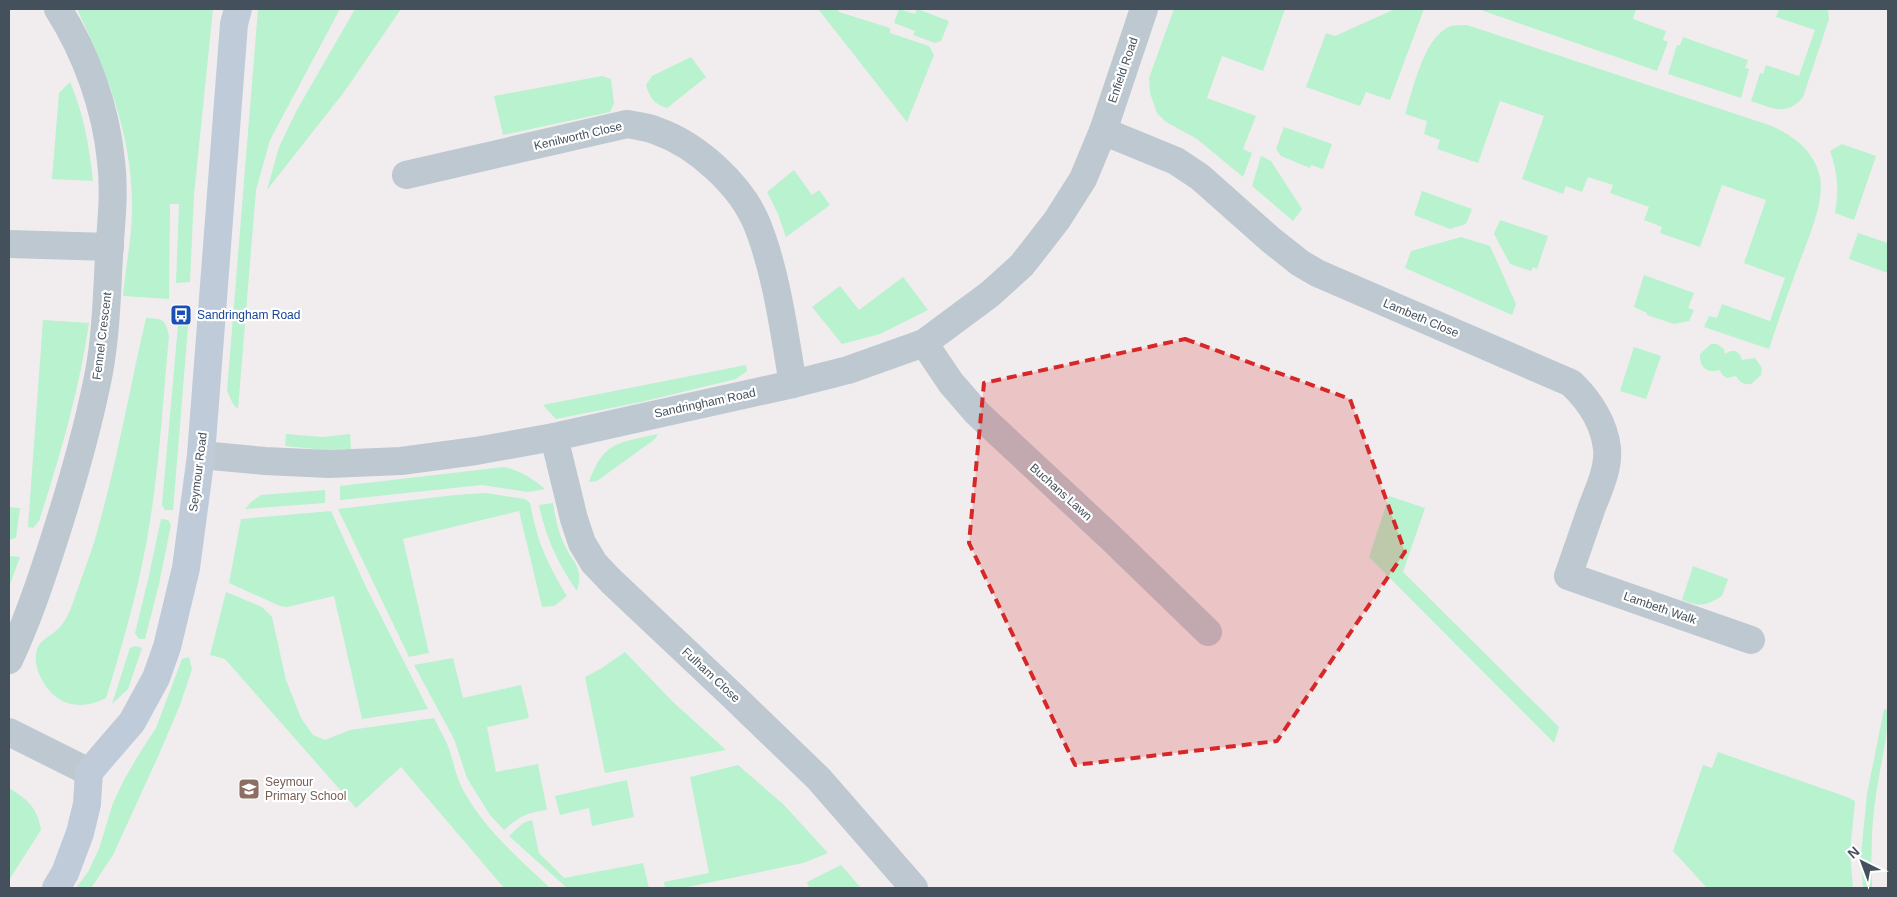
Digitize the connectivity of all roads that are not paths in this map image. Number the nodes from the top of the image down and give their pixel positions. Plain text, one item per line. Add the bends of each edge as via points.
1 (58, 9) edge
2 (1144, 9) edge
3 (235, 14) edge
4 (1103, 131) junction
5 (406, 175) dead end
6 (9, 244) edge
7 (110, 247) junction
8 (924, 343) junction
9 (793, 384) junction
10 (554, 437) junction
11 (201, 455) junction
12 (1568, 576) joint
13 (1208, 632) dead end
14 (1751, 640) dead end
15 (9, 660) edge
16 (9, 732) edge
17 (89, 772) junction
18 (56, 888) edge
19 (914, 888) edge

1 - 7 street, Fennel Crescent via 73,32 104,119 114,201
2 - 4 street, Enfield Road
3 - 11 street, Seymour Road
4 - 8 street, Sandringham Road via 1083,179 1057,220 1022,265
4 - 12 street, Lambeth Close via 1168,158 1200,177 1271,240 1317,273 1555,375 1584,395 1603,432 1607,449 1604,473
5 - 9 street, Kenilworth Close via 627,124 657,130 681,142 725,176 757,223 779,303
6 - 7 street
7 - 15 street, Fennel Crescent via 99,370 88,418 34,601
8 - 9 street, Sandringham Road via 848,370
8 - 13 street, Buchans Lawn via 951,384 978,413
9 - 10 street, Sandringham Road
10 - 11 street, Sandringham Road via 401,461 329,464
10 - 19 street, Fulham Close via 574,519 582,543 594,563 819,779
11 - 17 street, Seymour Road via 186,568 167,647 156,678 132,722
12 - 14 street, Lambeth Walk
16 - 17 street
17 - 18 street via 87,804 80,833

